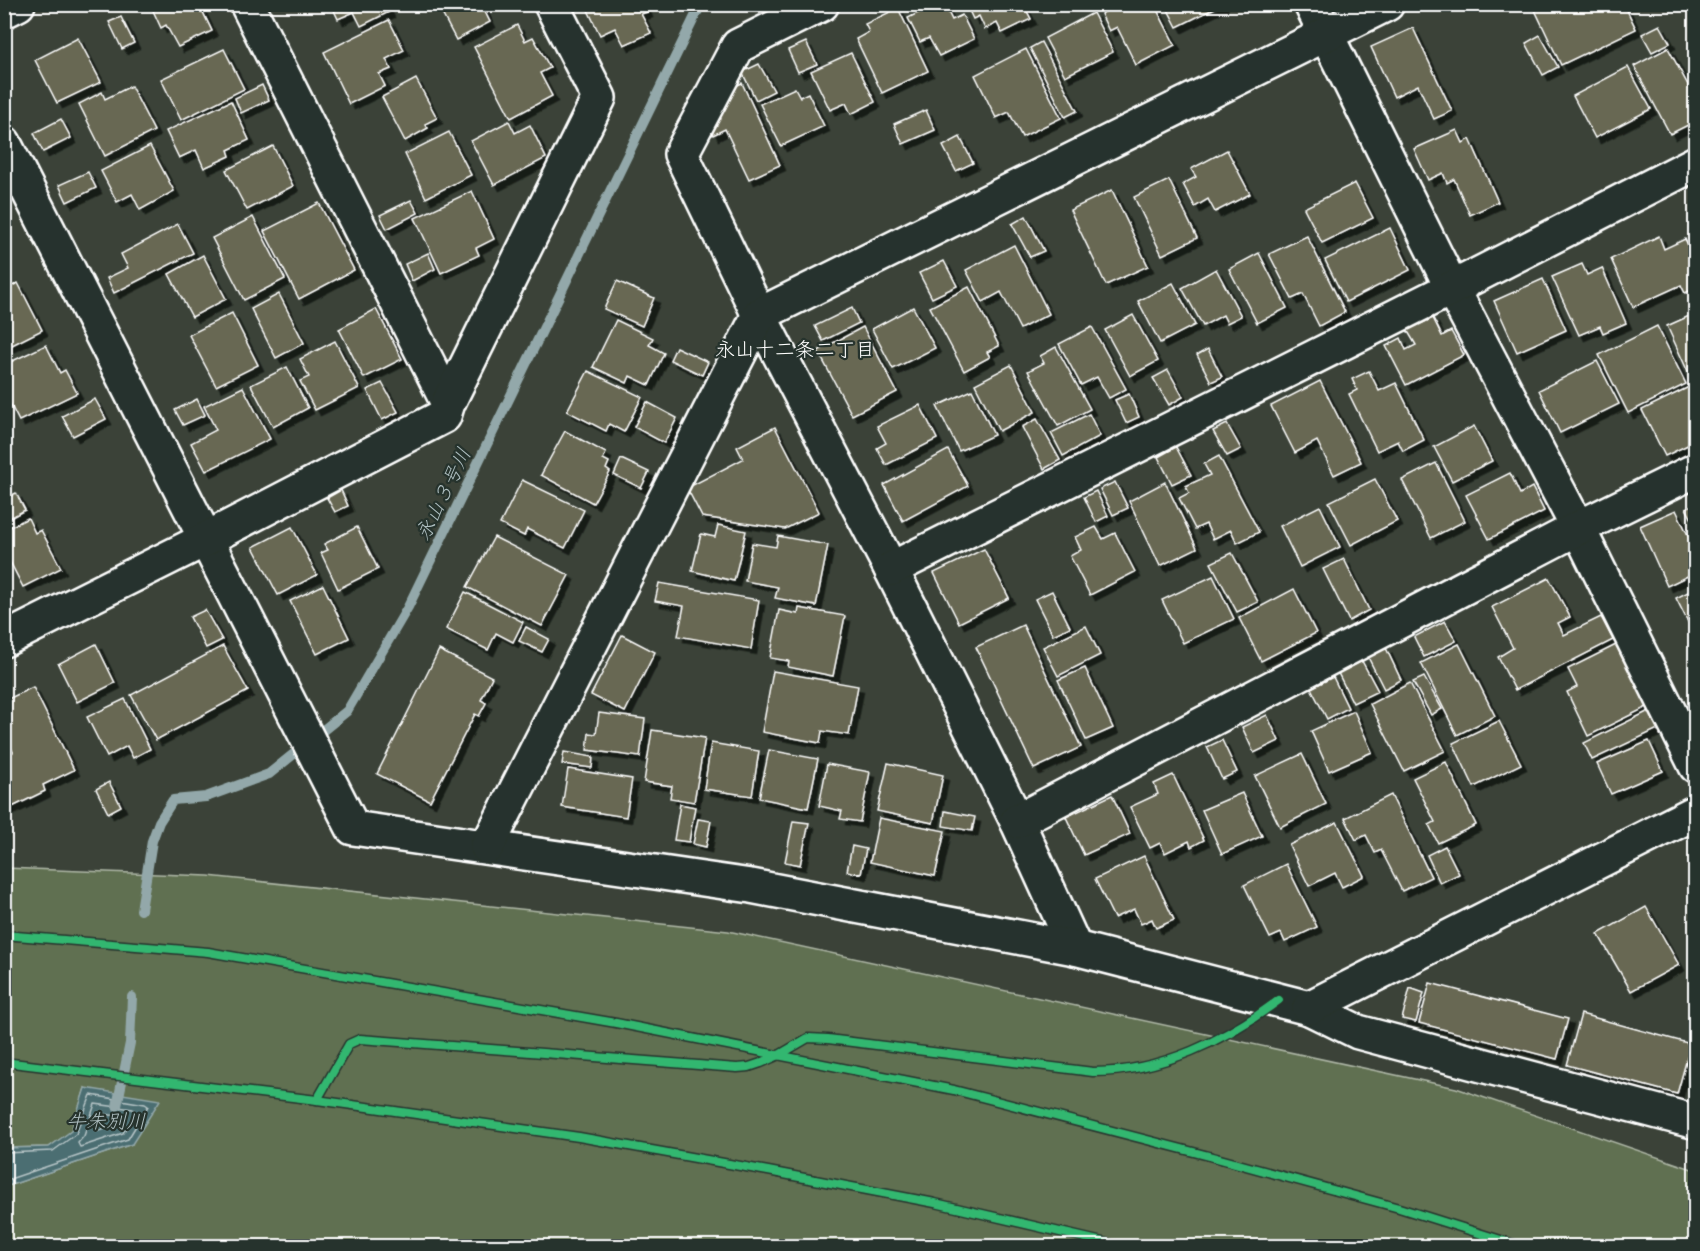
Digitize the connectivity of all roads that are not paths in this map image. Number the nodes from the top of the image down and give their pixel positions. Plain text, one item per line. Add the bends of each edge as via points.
1 (18, 4) edge
2 (247, 4) edge
3 (551, 4) edge
4 (822, 4) edge
5 (1311, 4) edge
6 (1387, 4) edge
7 (4, 11) edge
8 (1326, 35) junction
9 (4, 143) edge
10 (1695, 163) edge
11 (1452, 288) junction
12 (759, 315) junction
13 (448, 403) junction
14 (1695, 470) edge
15 (1578, 528) junction
16 (206, 539) junction
17 (891, 569) junction
18 (4, 640) edge
19 (1695, 766) edge
20 (1695, 812) edge
21 (1017, 820) junction
22 (487, 847) junction
23 (1075, 948) junction
24 (1309, 1008) junction
25 (1695, 1122) edge

1 - 7 street
2 - 13 street
3 - 13 street via 599,98
4 - 12 street via 738,46 681,154
5 - 8 street
6 - 8 street
8 - 11 street
8 - 12 street
9 - 16 street
10 - 11 street
11 - 15 street
11 - 17 street
12 - 17 street
12 - 22 street
13 - 16 street via 444,416
14 - 15 street
15 - 19 street
15 - 21 street
16 - 18 street
16 - 22 street via 353,828
17 - 21 street
20 - 24 street
21 - 23 street
22 - 23 street via 751,886
23 - 24 street
24 - 25 street via 1358,1032

